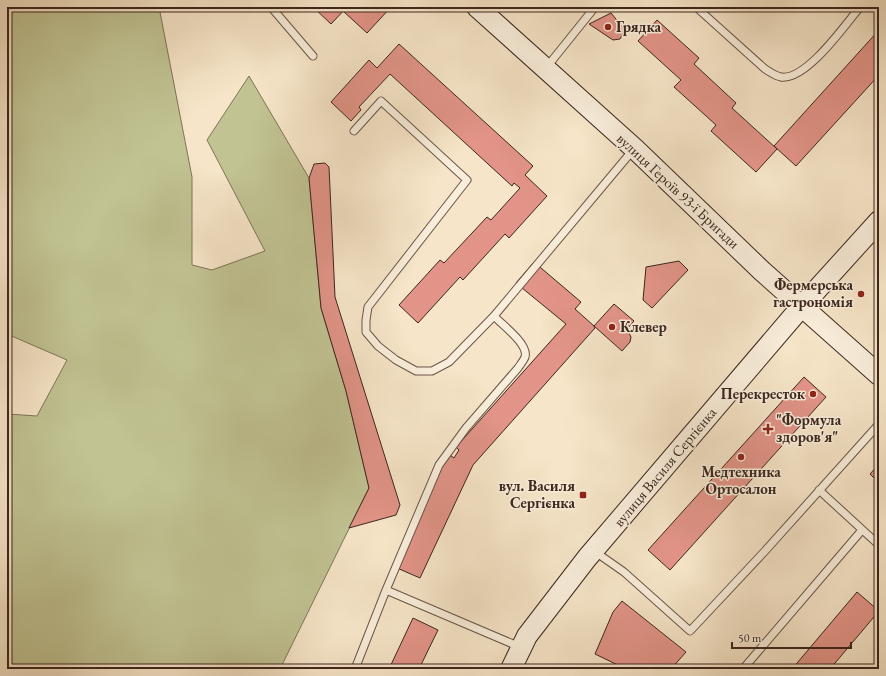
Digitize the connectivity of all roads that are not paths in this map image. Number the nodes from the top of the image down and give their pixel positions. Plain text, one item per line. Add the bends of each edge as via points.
1 (271, 7) edge
2 (477, 7) edge
3 (595, 7) edge
4 (696, 7) edge
5 (860, 7) edge
6 (313, 56) dead end
7 (545, 69) junction
8 (354, 132) dead end
9 (635, 149) junction
10 (879, 221) edge
11 (802, 306) junction
12 (494, 316) junction
13 (879, 376) edge
14 (879, 424) edge
15 (819, 490) junction
16 (862, 530) junction
17 (879, 545) edge
18 (594, 550) junction
19 (386, 590) junction
20 (521, 648) junction
21 (355, 669) edge
22 (510, 669) edge
23 (743, 669) edge

1 - 6 lane
2 - 7 main road, вулиця Героїв 93-ї Бригади
3 - 7 lane
4 - 5 lane via 765,69 782,77 798,74 813,62
7 - 9 main road, вулиця Героїв 93-ї Бригади
8 - 12 lane via 381,101 467,180 368,307 366,332 378,346 396,360 416,371 432,371 449,362
9 - 11 main road, вулиця Героїв 93-ї Бригади
9 - 12 lane
10 - 11 main road, вулиця Василя Сергієнка
11 - 13 main road, вулиця Героїв 93-ї Бригади
11 - 18 main road, вулиця Василя Сергієнка
12 - 19 lane via 519,340 524,347 525,357 439,465
14 - 15 lane
15 - 16 lane
15 - 18 lane via 690,631 624,572
16 - 17 lane
16 - 23 lane
18 - 20 main road, вулиця Василя Сергієнка via 527,636
19 - 20 lane
19 - 21 lane
20 - 22 main road, вулиця Василя Сергієнка

